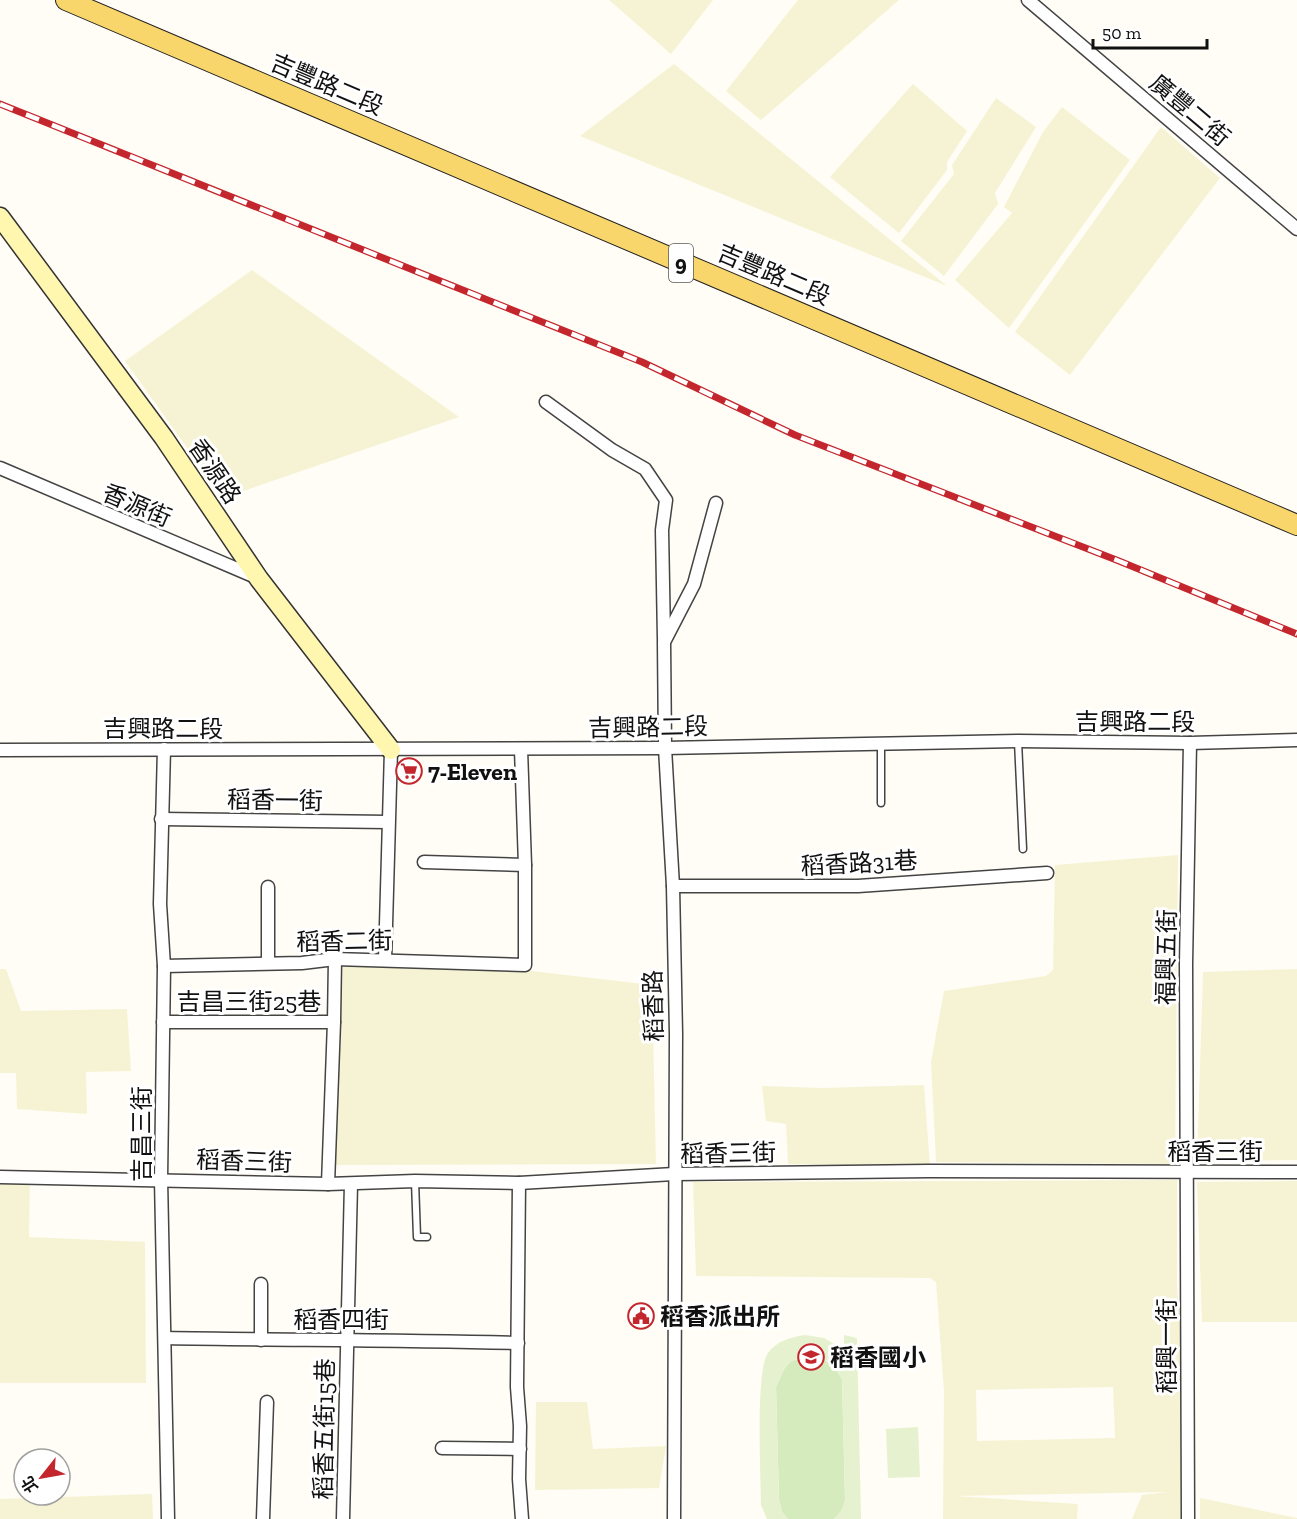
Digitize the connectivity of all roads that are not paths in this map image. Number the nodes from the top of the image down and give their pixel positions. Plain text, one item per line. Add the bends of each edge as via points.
1 (66, 0) edge
2 (1028, 0) edge
3 (0, 217) edge
4 (1297, 230) edge
5 (546, 402) dead end
6 (0, 468) edge
7 (716, 503) dead end
8 (1297, 525) edge
9 (259, 579) junction
10 (664, 642) junction
11 (1297, 740) edge
12 (1018, 741) junction
13 (1190, 743) junction
14 (881, 744) junction
15 (521, 748) junction
16 (665, 748) junction
17 (164, 749) junction
18 (0, 750) edge
19 (391, 750) junction
20 (881, 803) dead end
21 (161, 819) junction
22 (388, 822) junction
23 (1023, 849) dead end
24 (424, 862) dead end
25 (525, 865) junction
26 (1047, 873) dead end
27 (673, 886) junction
28 (268, 887) dead end
29 (334, 959) junction
30 (384, 960) junction
31 (268, 963) junction
32 (164, 966) junction
33 (163, 1022) junction
34 (334, 1023) junction
35 (1297, 1172) edge
36 (1186, 1173) junction
37 (674, 1174) junction
38 (0, 1177) edge
39 (161, 1179) junction
40 (415, 1181) junction
41 (519, 1182) junction
42 (328, 1184) junction
43 (351, 1184) junction
44 (427, 1237) dead end
45 (261, 1284) dead end
46 (165, 1338) junction
47 (348, 1339) junction
48 (261, 1340) junction
49 (518, 1343) junction
50 (267, 1402) dead end
51 (442, 1448) dead end
52 (520, 1449) junction
53 (168, 1519) edge
54 (263, 1519) edge
55 (343, 1519) edge
56 (522, 1519) edge
57 (674, 1519) edge
58 (1188, 1519) edge

1 - 8 main road, 吉豐路二段 / 9
2 - 4 street, 廣豐二街
3 - 9 street, 香源路 via 164,438
5 - 10 street via 645,469 666,500 662,530
6 - 9 street, 香源街
7 - 10 street, 稻香路 via 694,584
9 - 19 street, 香源路
10 - 16 street, 稻香路
11 - 13 street, 吉興路二段
12 - 13 street, 吉興路二段
12 - 14 street, 吉興路二段
12 - 23 lane
13 - 36 street, 福興五街
14 - 16 street, 吉興路二段
14 - 20 lane
15 - 16 street, 吉興路二段
15 - 19 street, 吉興路二段
15 - 25 street
16 - 27 street, 稻香路
17 - 18 street, 吉興路二段
17 - 19 street, 吉興路二段
17 - 21 street, 吉昌三街
19 - 22 street
21 - 22 street, 稻香一街
21 - 32 street, 吉昌三街
22 - 30 street
24 - 25 street
25 - 30 street, 稻香二街 via 525,965
26 - 27 street, 稻香路31巷 via 858,886
27 - 37 street, 稻香路
28 - 31 street
29 - 30 street, 稻香二街
29 - 31 street, 稻香二街
29 - 34 street
31 - 32 street, 稻香二街
32 - 33 street, 吉昌三街
33 - 34 street, 吉昌三街25巷
33 - 39 street, 吉昌三街
34 - 42 street
35 - 36 street, 稻香三街
36 - 37 street, 稻香三街
36 - 58 street, 稻興一街
37 - 41 street, 稻香三街
37 - 57 street, 稻香路
38 - 39 street, 稻香三街
39 - 42 street, 稻香三街
39 - 46 street, 吉昌三街
40 - 41 street, 稻香三街
40 - 43 street, 稻香三街
40 - 44 lane via 417,1237
41 - 49 street
42 - 43 street, 稻香三街
43 - 47 street, 稻香五街15巷
45 - 48 street
46 - 48 street, 稻香四街
46 - 53 street, 吉昌三街
47 - 48 street, 稻香四街
47 - 49 street, 稻香四街
47 - 55 street, 稻香五街15巷
49 - 52 street
50 - 54 street
51 - 52 street
52 - 56 street

